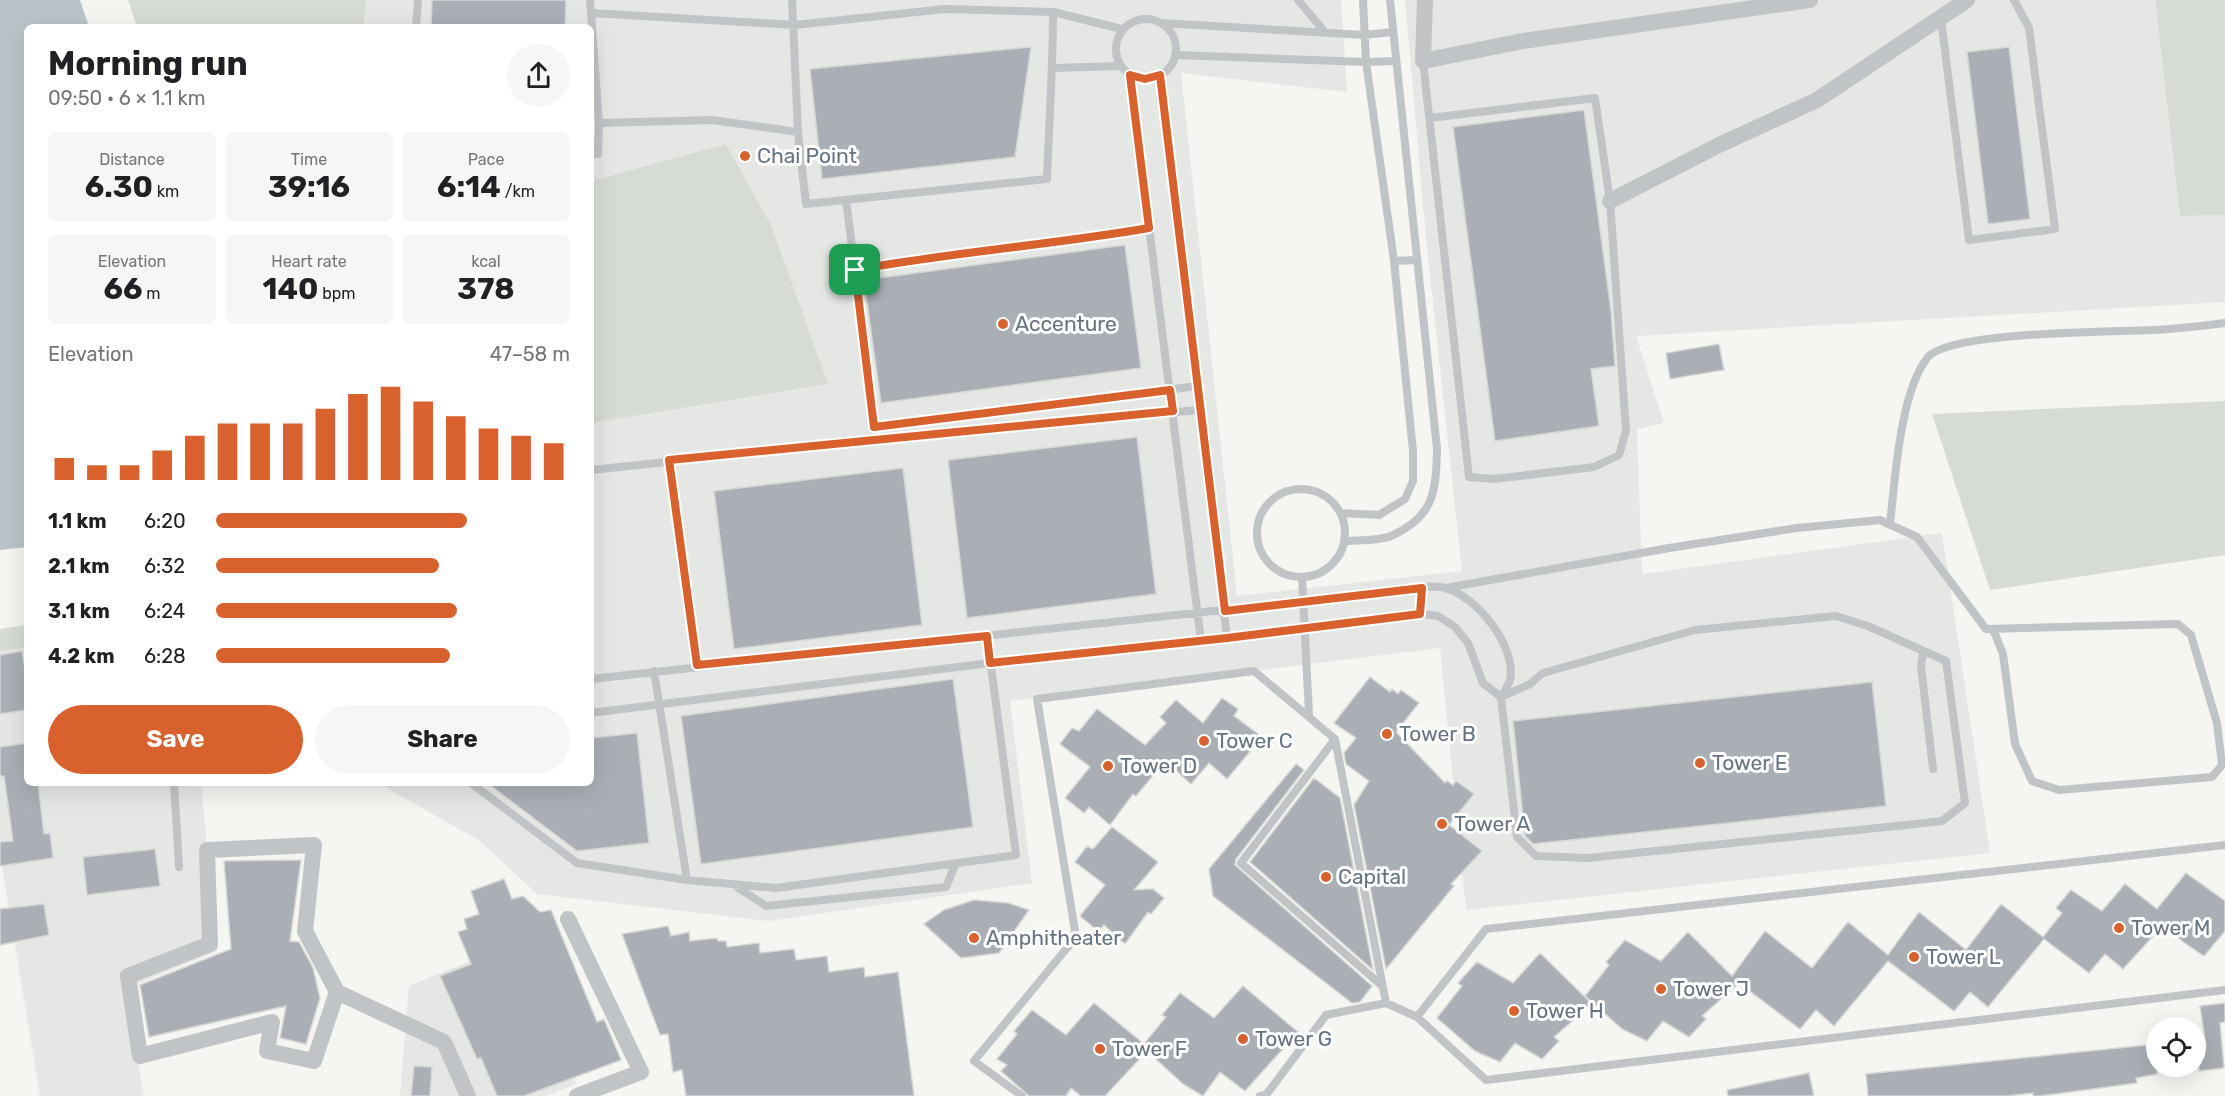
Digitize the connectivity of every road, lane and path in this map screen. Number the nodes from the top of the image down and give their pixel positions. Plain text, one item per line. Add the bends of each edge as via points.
1 (418, 0) edge
2 (591, 0) edge
3 (792, 0) edge
4 (1298, 0) edge
5 (1363, 0) edge
6 (1390, 0) edge
7 (1425, 0) edge
8 (1810, 0) edge
9 (1967, 0) edge
10 (2014, 0) edge
11 (944, 4) edge
12 (1053, 12) junction
13 (591, 13) junction
14 (1941, 19) junction
15 (1161, 23) junction
16 (416, 24) edge
17 (592, 24) edge
18 (795, 25) junction
19 (1122, 30) junction
20 (1324, 31) junction
21 (1392, 32) junction
22 (1364, 35) junction
23 (594, 54) edge
24 (1176, 55) junction
25 (1395, 61) junction
26 (1423, 61) junction
27 (1366, 62) junction
28 (1120, 66) junction
29 (1053, 68) junction
30 (1130, 75) junction
31 (1160, 75) junction
32 (1430, 118) junction
33 (599, 123) junction
34 (798, 132) junction
35 (594, 154) edge
36 (846, 200) junction
37 (1610, 201) junction
38 (1149, 228) junction
39 (1416, 260) junction
40 (1394, 261) junction
41 (855, 270) junction
42 (2225, 323) edge
43 (1198, 386) junction
44 (1170, 390) junction
45 (1198, 410) junction
46 (1173, 411) junction
47 (669, 460) junction
48 (594, 470) edge
49 (1341, 513) junction
50 (1890, 524) junction
51 (1345, 541) junction
52 (1302, 578) junction
53 (1422, 588) junction
54 (1446, 588) junction
55 (1225, 611) junction
56 (1199, 613) junction
57 (1420, 614) junction
58 (1993, 629) junction
59 (987, 636) junction
60 (1227, 638) junction
61 (1201, 640) junction
62 (1923, 653) junction
63 (990, 663) junction
64 (697, 665) junction
65 (654, 671) junction
66 (594, 679) edge
67 (1501, 697) junction
68 (659, 705) junction
69 (594, 713) edge
70 (1309, 714) junction
71 (1335, 739) junction
72 (1933, 769) dead end
73 (174, 786) edge
74 (475, 786) edge
75 (2225, 845) edge
76 (956, 863) junction
77 (179, 867) dead end
78 (687, 879) junction
79 (732, 884) junction
80 (568, 919) dead end
81 (1381, 986) junction
82 (2225, 990) edge
83 (337, 992) junction
84 (1386, 1003) junction
85 (1417, 1017) junction
86 (468, 1096) edge
87 (577, 1096) edge
88 (1022, 1096) edge
89 (1260, 1096) edge

1 - 16 lane
2 - 13 lane
3 - 18 lane
4 - 20 lane
5 - 22 lane
6 - 21 lane
7 - 26 street
8 - 26 street via 1523,41
9 - 14 street
10 - 14 lane via 2028,28 2055,229 1969,240
11 - 12 lane
11 - 18 lane
12 - 19 lane
12 - 29 lane
13 - 17 lane
13 - 18 lane
14 - 37 street via 1817,100
15 - 19 lane via 1144,18
15 - 20 lane
15 - 24 lane via 1173,36
18 - 34 lane
19 - 28 lane via 1116,41
20 - 22 lane
21 - 22 lane
21 - 25 lane
22 - 27 lane
23 - 33 lane
24 - 27 lane
24 - 31 lane
25 - 27 lane
25 - 39 lane
26 - 32 lane
27 - 40 lane
28 - 29 lane
28 - 30 lane
29 - 36 lane via 1047,179
30 - 31 lane via 1145,79
30 - 38 lane
31 - 43 lane
32 - 37 lane via 1595,98
32 - 37 lane via 1469,477 1494,479 1594,467 1619,455 1626,431
33 - 34 lane via 712,120
33 - 35 lane via 598,154
34 - 36 lane via 806,204
36 - 41 lane
38 - 41 lane
38 - 44 lane
39 - 40 lane
39 - 51 lane via 1437,449 1436,483 1426,513 1390,537
40 - 49 lane via 1413,481 1405,499 1379,515
41 - 44 lane via 874,427
42 - 50 lane via 2034,334 1949,345 1935,351 1924,363 1909,398 1896,464
43 - 44 lane
43 - 45 lane
44 - 46 lane
45 - 46 lane
45 - 55 lane
46 - 47 lane
46 - 56 lane
47 - 48 lane
47 - 64 lane
49 - 51 lane
49 - 52 lane via 1333,502 1308,489 1280,493 1261,513 1257,542 1263,556 1273,568
50 - 54 lane via 1880,520 1797,528
50 - 58 lane via 1917,537 1977,620 1986,629
51 - 52 lane via 1330,567
52 - 70 lane
53 - 54 lane
53 - 55 lane
53 - 57 lane
54 - 67 lane via 1474,605 1496,626 1509,661 1510,681
55 - 56 lane
55 - 60 lane
56 - 59 lane
56 - 61 lane
57 - 60 lane
57 - 67 lane via 1438,616 1455,627 1468,643 1483,683
58 - 58 lane via 2178,624 2191,635 2217,723 2222,765 2212,777 2059,790 2032,781 2015,744 2003,654
59 - 63 lane
59 - 64 lane
60 - 61 lane
61 - 63 lane
62 - 67 lane via 1868,626 1836,616 1695,630 1543,673 1530,684
62 - 67 lane via 1946,662 1965,803 1942,821 1906,825 1588,858 1536,856 1517,837
62 - 72 lane via 1921,666
63 - 68 lane
63 - 76 lane via 1016,855
64 - 65 lane
65 - 66 lane
65 - 68 lane
68 - 69 lane
68 - 78 lane
70 - 71 lane
70 - 88 lane via 1254,670 1037,699 1076,937 974,1061
71 - 81 lane
71 - 81 lane via 1241,863
73 - 77 lane
74 - 78 lane via 578,863
75 - 85 lane via 1486,929
76 - 79 lane via 776,888
76 - 79 lane via 946,887 766,906
78 - 79 lane
80 - 87 street via 641,1072
81 - 84 lane
82 - 85 lane via 1486,1080
83 - 83 street via 314,1061 267,1051 272,1022 140,1056 128,976 210,944 207,850 314,845 305,931
83 - 86 street via 444,1042
84 - 85 lane
84 - 89 lane via 1326,1015 1266,1095

